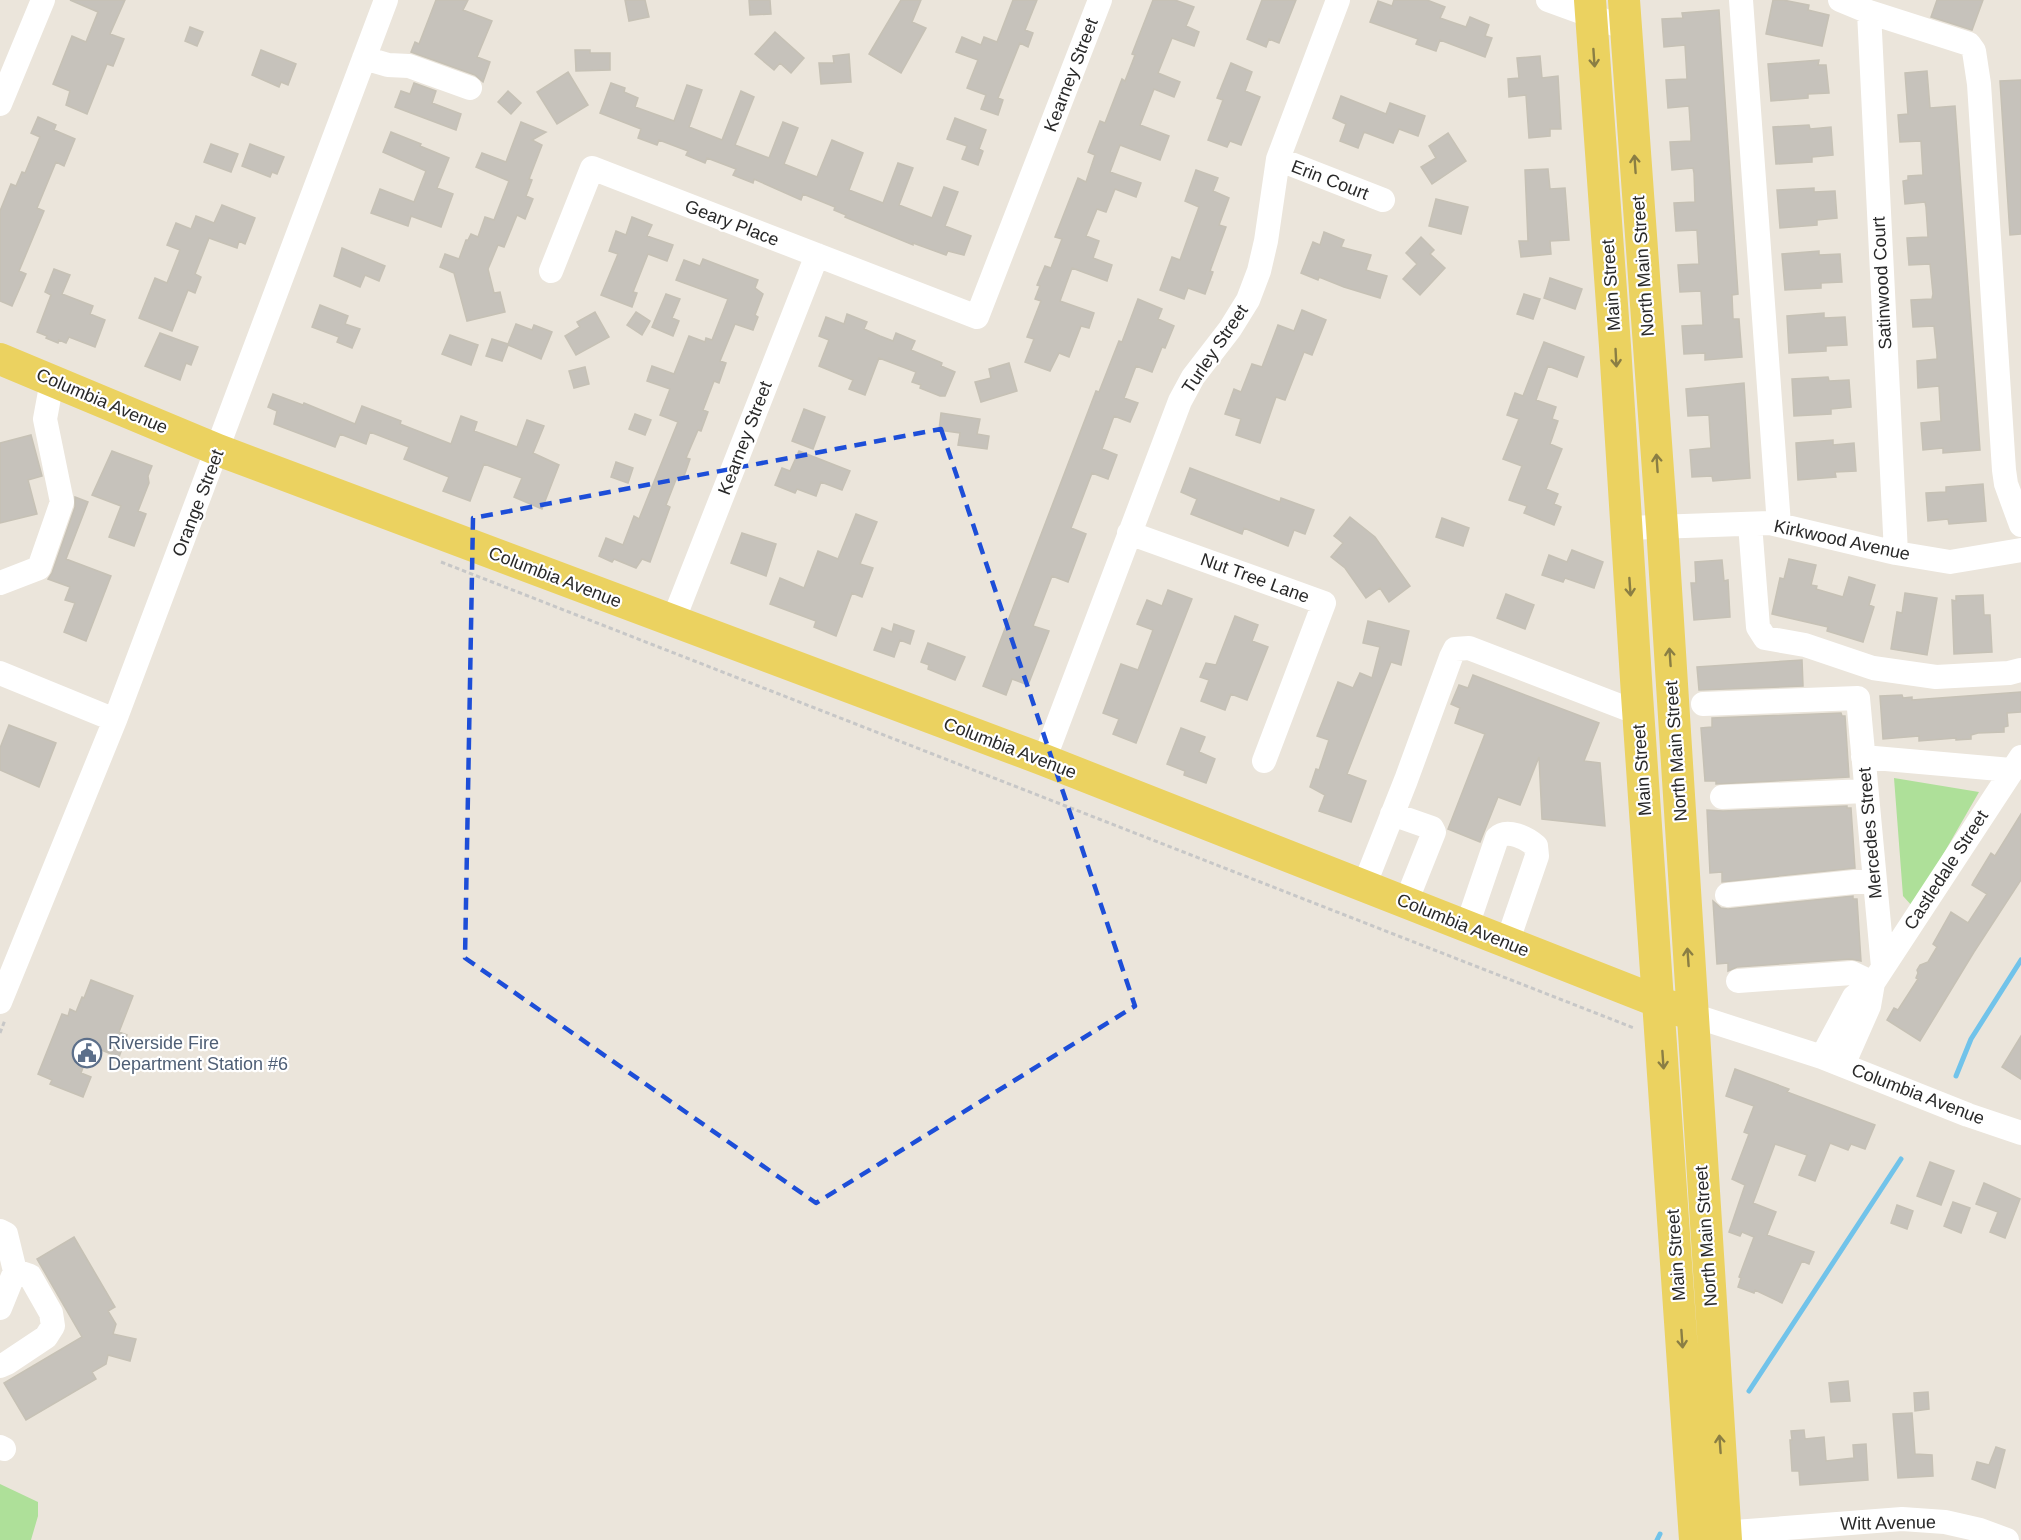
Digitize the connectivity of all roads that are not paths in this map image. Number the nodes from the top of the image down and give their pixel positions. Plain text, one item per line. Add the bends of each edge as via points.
1 (43, 0) edge
2 (386, 0) edge
3 (1100, 0) edge
4 (1338, 0) edge
5 (1548, 0) edge
6 (1741, 0) edge
7 (1840, 0) edge
8 (1590, 8) edge
9 (1869, 12) junction
10 (1625, 14) edge
11 (364, 58) junction
12 (470, 88) dead end
13 (0, 104) edge
14 (1278, 159) junction
15 (1383, 200) dead end
16 (817, 255) junction
17 (551, 271) dead end
18 (977, 317) joint
19 (0, 359) edge
20 (52, 381) junction
21 (218, 450) junction
22 (1750, 524) junction
23 (1779, 525) junction
24 (2021, 525) edge
25 (1662, 526) junction
26 (1627, 528) junction
27 (1129, 532) junction
28 (2021, 550) edge
29 (1896, 553) junction
30 (0, 583) edge
31 (673, 621) junction
32 (2021, 670) edge
33 (0, 673) edge
34 (1703, 704) dead end
35 (1638, 713) junction
36 (115, 720) junction
37 (1863, 757) junction
38 (1044, 760) junction
39 (1264, 761) dead end
40 (2016, 764) edge
41 (1866, 790) junction
42 (1722, 797) dead end
43 (1392, 814) junction
44 (1874, 880) junction
45 (1364, 886) junction
46 (1727, 895) dead end
47 (1406, 902) junction
48 (1467, 926) junction
49 (1507, 943) junction
50 (1878, 975) junction
51 (1738, 981) dead end
52 (1659, 1002) junction
53 (4, 1007) edge
54 (1692, 1015) junction
55 (1833, 1061) junction
56 (2021, 1133) edge
57 (0, 1232) edge
58 (15, 1271) junction
59 (0, 1308) edge
60 (0, 1366) edge
61 (1725, 1525) edge
62 (1695, 1538) edge
63 (2007, 1540) edge

1 - 13 street
2 - 11 street, Orange Street
3 - 18 street, Kearney Street
4 - 14 street, Turley Street
5 - 8 street
6 - 23 street
7 - 9 street
8 - 10 street
8 -> 26 main road, Main Street
9 - 24 street via 1969,44 1974,51 2004,470
9 - 29 street, Satinwood Court
25 -> 10 main road, North Main Street
11 - 12 street via 409,66
11 - 21 street, Orange Street
14 - 15 street, Erin Court
14 - 27 street, Turley Street via 1266,240 1248,300 1180,401
16 - 17 street, Geary Place via 592,168
16 - 18 street, Geary Place
16 - 31 street, Kearney Street
19 - 20 main road, Columbia Avenue
20 - 21 main road, Columbia Avenue
20 - 30 street via 45,419 62,502 39,568
21 - 31 main road, Columbia Avenue
21 - 36 street, Orange Street
22 - 23 street, Kirkwood Avenue
22 - 25 street, Kirkwood Avenue
22 - 32 street via 1758,627 1765,639 1805,645 1873,668 1936,678
23 - 29 street, Kirkwood Avenue
25 - 26 street, Kirkwood Avenue
54 -> 25 main road, North Main Street
26 -> 35 main road, Main Street
27 - 38 street, Turley Street
27 - 39 street, Nut Tree Lane via 1324,603
28 - 29 street, Kirkwood Avenue via 1950,562
31 - 38 main road, Columbia Avenue
33 - 36 street
34 - 37 street, Mercedes Street via 1858,698
35 - 43 street via 1469,648 1455,649
35 - 52 main road, Main Street
36 - 53 street, Orange Street
37 - 40 street
37 - 41 street, Mercedes Street
38 - 45 main road, Columbia Avenue
40 - 50 street, Castledale Street
41 - 42 street
41 - 44 street, Mercedes Street
43 - 45 street
43 - 47 street via 1426,825 1434,832
44 - 46 street
44 - 50 street, Mercedes Street
45 - 47 main road, Columbia Avenue
47 - 48 main road, Columbia Avenue
48 - 49 main road, Columbia Avenue
48 - 49 street via 1497,838 1508,833 1532,843 1537,856
49 - 52 main road, Columbia Avenue
50 - 51 street via 1851,973
50 - 55 street, Castledale Street via 1869,1006 1856,1014
52 - 54 main road, Columbia Avenue
52 -> 62 main road, Main Street
54 - 55 street, Columbia Avenue
61 -> 54 main road, North Main Street
55 - 56 street, Columbia Avenue
57 - 58 street via 6,1234
58 - 59 street
58 - 60 street via 30,1276 51,1313 53,1326 46,1337
61 - 62 street, Witt Avenue
61 - 63 street, Witt Avenue via 1902,1519 1945,1522

